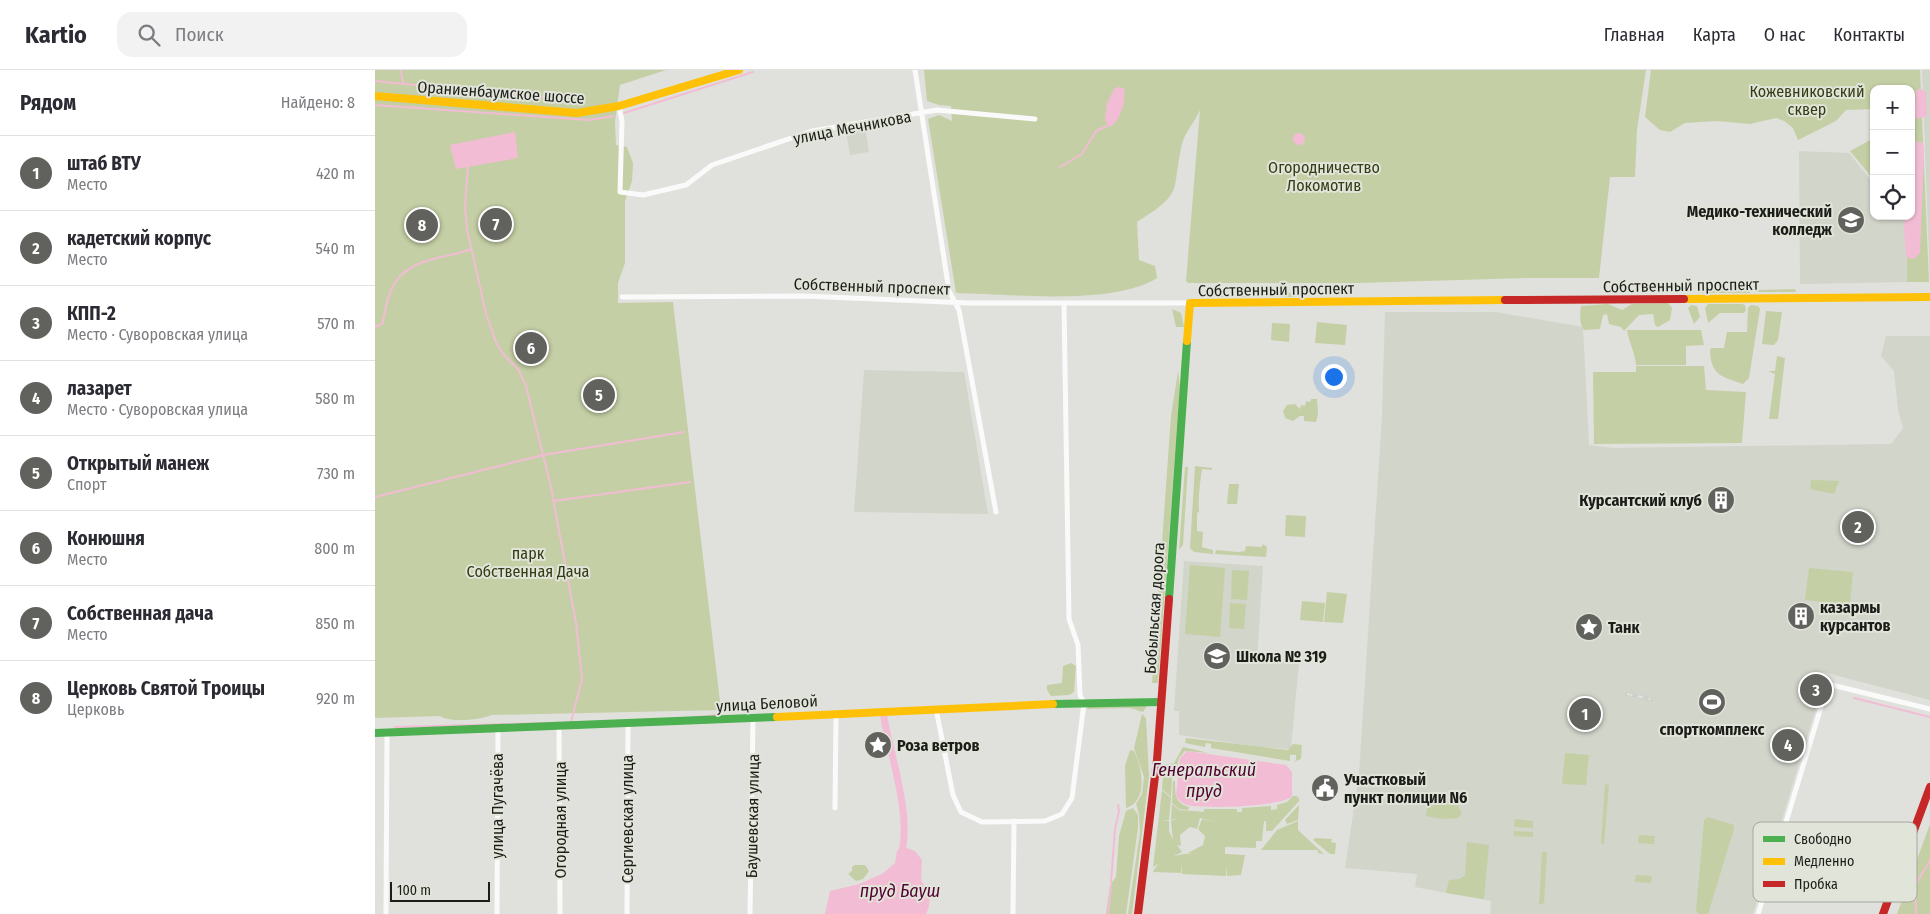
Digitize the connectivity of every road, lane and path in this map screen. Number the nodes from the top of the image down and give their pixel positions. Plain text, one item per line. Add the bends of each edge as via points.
1 (739, 70) edge
2 (915, 70) edge
3 (375, 96) edge
4 (619, 106) junction
5 (923, 113) junction
6 (1035, 119) dead end
7 (1930, 296) edge
8 (622, 298) dead end
9 (955, 303) junction
10 (1190, 303) junction
11 (1064, 304) junction
12 (995, 512) dead end
13 (1161, 702) junction
14 (1084, 703) junction
15 (936, 709) junction
16 (1930, 709) edge
17 (836, 714) junction
18 (753, 717) junction
19 (628, 724) junction
20 (559, 726) junction
21 (498, 728) junction
22 (387, 732) junction
23 (375, 733) edge
24 (1930, 787) edge
25 (835, 808) dead end
26 (1014, 822) junction
27 (1786, 822) edge
28 (1917, 822) edge
29 (1762, 902) edge
30 (1887, 902) edge
31 (386, 914) edge
32 (497, 914) edge
33 (560, 914) edge
34 (627, 914) edge
35 (750, 914) edge
36 (1013, 914) edge
37 (1138, 914) edge
38 (1758, 914) edge
39 (1883, 914) edge

1 - 4 street, Ораниенбаумское шоссе
2 - 5 street
3 - 4 street, Ораниенбаумское шоссе via 577,113
4 - 5 street, улица Мечникова via 622,121 620,192 643,195 686,185 712,166 812,131
5 - 6 street, улица Мечникова via 937,110
5 - 9 street via 949,291
7 - 10 street, Собственный проспект
8 - 9 street, Собственный проспект via 803,296
9 - 11 street, Собственный проспект
9 - 12 street via 959,310
10 - 11 street, Собственный проспект
10 - 13 street, Бобыльская дорога
11 - 14 street via 1069,618 1078,645
13 - 14 street, улица Беловой
13 - 37 street, Бобыльская дорога via 1153,806
14 - 15 street, улица Беловой
14 - 26 street via 1070,803 1062,814 1051,820
15 - 17 street, улица Беловой
15 - 26 street via 953,795 961,812 982,822
16 - 27 street via 1828,684
17 - 18 street, улица Беловой
17 - 25 street
18 - 19 street, улица Беловой
18 - 35 street, Баушевская улица
19 - 20 street, улица Беловой
19 - 34 street, Сергиевская улица
20 - 21 street, улица Беловой
20 - 33 street, Огородная улица
21 - 22 street, улица Беловой
21 - 32 street, улица Пугачёва
22 - 23 street, улица Беловой
22 - 31 street
24 - 28 street
26 - 36 street
29 - 38 street
30 - 39 street

